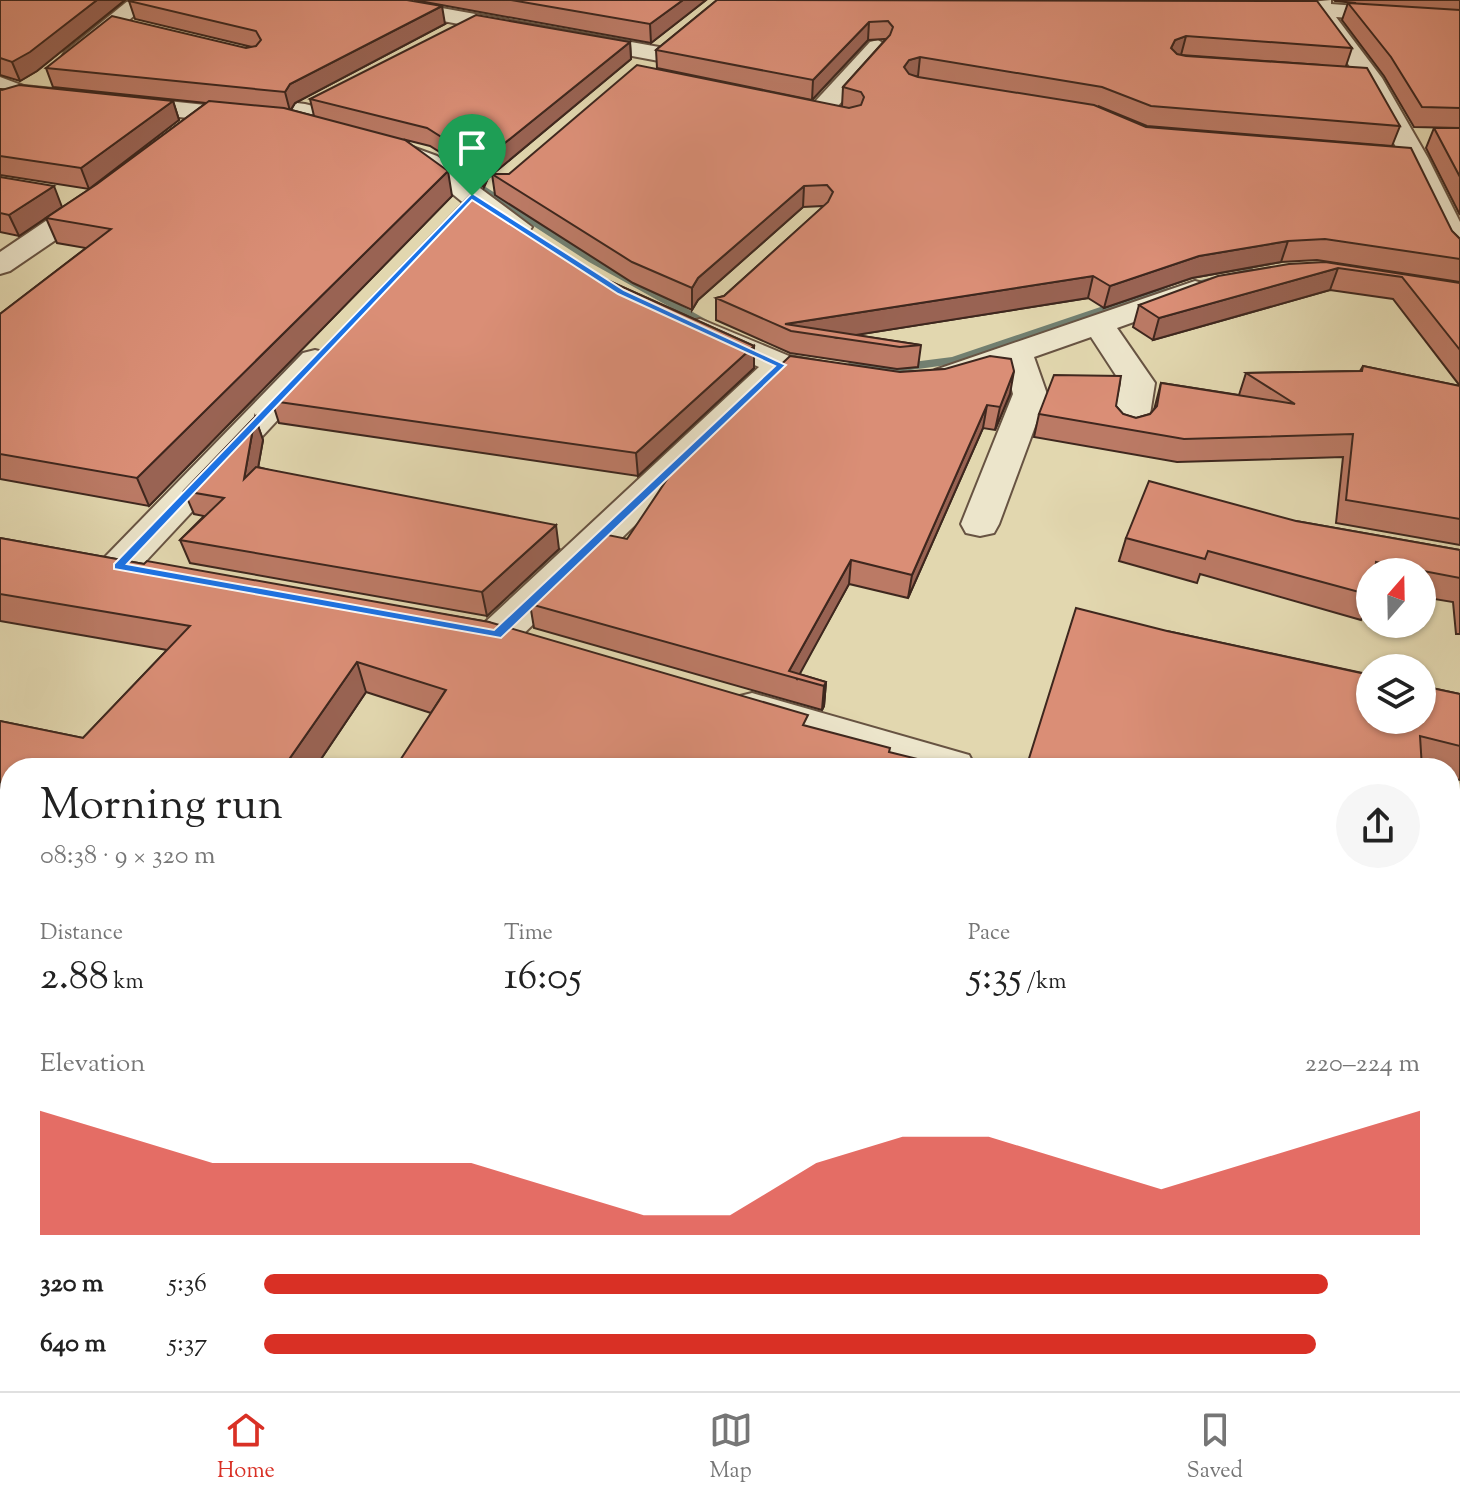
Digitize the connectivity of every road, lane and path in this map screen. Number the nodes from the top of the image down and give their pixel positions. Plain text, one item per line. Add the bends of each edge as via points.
1 (142, 0) edge
2 (362, 0) edge
3 (1166, 0) edge
4 (1320, 4) edge
5 (1460, 20) edge
6 (472, 22) junction
7 (113, 24) junction
8 (144, 31) edge
9 (446, 36) edge
10 (878, 47) edge
11 (53, 73) junction
12 (632, 73) edge
13 (1339, 76) edge
14 (1370, 78) junction
15 (6, 95) edge
16 (211, 112) junction
17 (848, 118) edge
18 (176, 139) edge
19 (118, 183) edge
20 (54, 194) edge
21 (95, 201) junction
22 (1450, 216) edge
23 (1460, 251) edge
24 (0, 265) edge
25 (1098, 323) junction
26 (332, 342) edge
27 (940, 351) dead end
28 (1016, 353) junction
29 (781, 365) junction
30 (926, 380) edge
31 (1130, 427) edge
32 (980, 524) dead end
33 (74, 559) edge
34 (118, 567) junction
35 (163, 575) edge
36 (542, 649) edge
37 (710, 697) edge
38 (919, 758) edge

1 - 7 street
2 - 6 street
3 - 4 street via 1231,10
4 - 5 street
4 - 14 street
6 - 9 street
6 - 12 street via 664,50
7 - 8 street
7 - 11 street
10 - 17 street via 811,110
11 - 15 street
11 - 16 street via 317,104 418,140 500,186 546,231 461,207 446,172 420,155 303,125
13 - 14 street
14 - 22 street
15 - 16 street
16 - 18 street
19 - 21 street
20 - 21 street
21 - 24 street
22 - 23 street
25 - 27 street via 1212,276 1097,297
25 - 28 street
25 - 31 street via 1138,383
26 - 34 street
28 - 30 street
28 - 32 street via 1030,394
29 - 29 street via 688,310 867,366
29 - 36 street via 482,632
33 - 34 street
34 - 35 street
37 - 38 street

